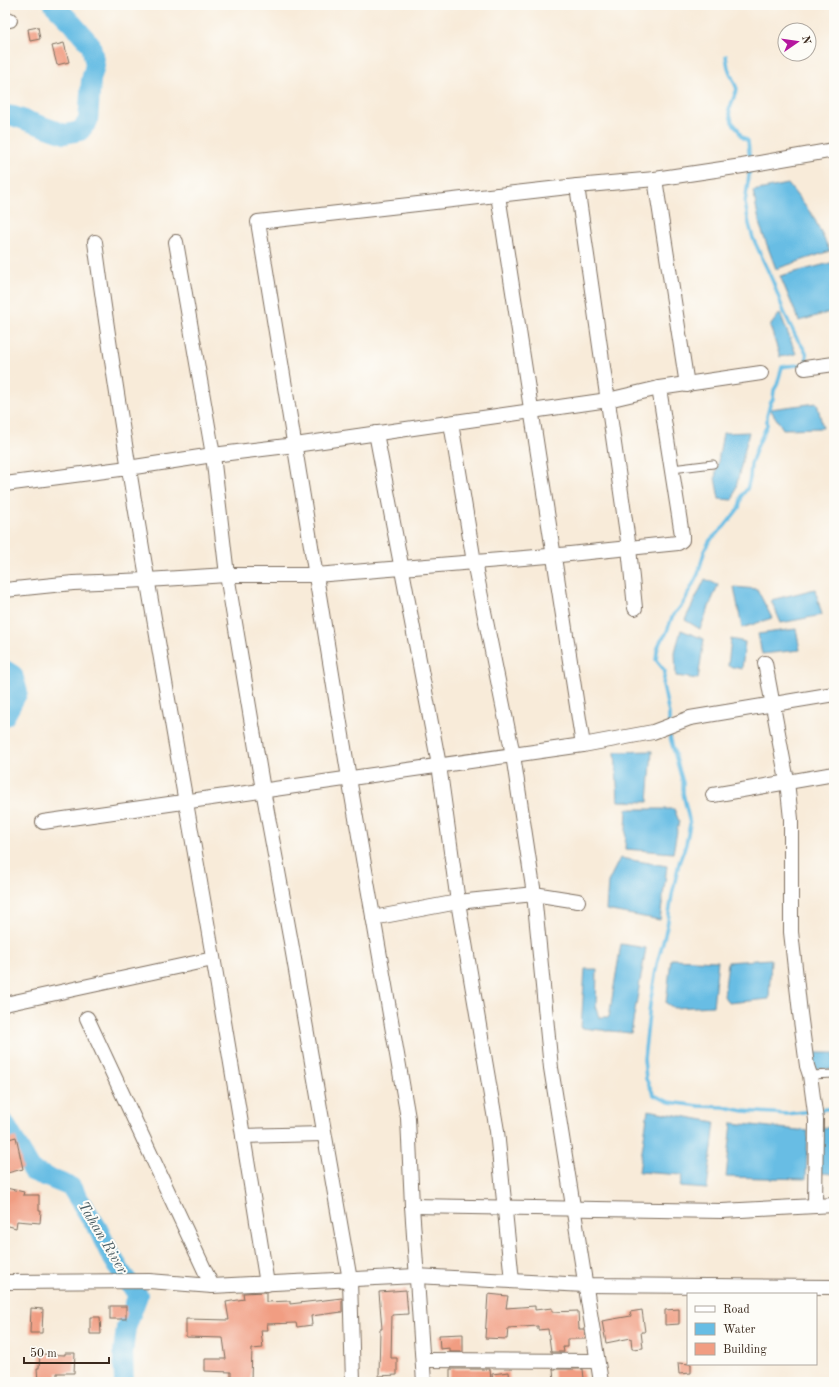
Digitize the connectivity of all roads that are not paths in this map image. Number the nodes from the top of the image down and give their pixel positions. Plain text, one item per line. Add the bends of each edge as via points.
1 (834, 150) edge
2 (655, 179) junction
3 (577, 186) junction
4 (498, 195) junction
5 (95, 242) dead end
6 (176, 242) dead end
7 (834, 364) edge
8 (805, 368) dead end
9 (761, 373) dead end
10 (687, 385) junction
11 (659, 388) junction
12 (608, 400) junction
13 (532, 411) junction
14 (450, 423) junction
15 (376, 433) junction
16 (295, 445) junction
17 (213, 455) junction
18 (714, 464) dead end
19 (128, 468) junction
20 (672, 469) junction
21 (5, 484) edge
22 (629, 548) junction
23 (554, 556) junction
24 (474, 562) junction
25 (402, 568) junction
26 (316, 574) junction
27 (227, 575) junction
28 (147, 580) junction
29 (5, 590) edge
30 (635, 608) dead end
31 (765, 663) dead end
32 (834, 694) edge
33 (772, 703) junction
34 (583, 745) junction
35 (513, 755) junction
36 (439, 765) junction
37 (834, 774) edge
38 (349, 778) junction
39 (787, 781) junction
40 (263, 790) junction
41 (713, 794) dead end
42 (186, 802) junction
43 (43, 822) dead end
44 (534, 894) junction
45 (578, 901) dead end
46 (458, 902) junction
47 (374, 918) junction
48 (213, 959) junction
49 (5, 1004) edge
50 (87, 1018) dead end
51 (834, 1074) edge
52 (810, 1075) junction
53 (324, 1134) junction
54 (244, 1136) junction
55 (834, 1205) edge
56 (412, 1206) junction
57 (815, 1206) junction
58 (505, 1208) junction
59 (574, 1210) junction
60 (416, 1276) junction
61 (350, 1280) junction
62 (5, 1282) edge
63 (512, 1282) junction
64 (267, 1284) junction
65 (585, 1285) junction
66 (212, 1286) junction
67 (834, 1287) edge
68 (423, 1360) junction
69 (597, 1361) junction
70 (353, 1382) edge
71 (424, 1382) edge
72 (601, 1382) edge

1 - 2 street
2 - 3 street
2 - 10 street
3 - 4 street
3 - 12 street
4 - 13 street
4 - 16 street via 258,222
5 - 19 street
6 - 17 street
7 - 8 street
9 - 10 street
10 - 11 street
11 - 12 street
11 - 20 street
12 - 13 street
12 - 22 street
13 - 14 street
13 - 23 street
14 - 15 street
14 - 24 street
15 - 16 street
15 - 25 street
16 - 17 street
16 - 26 street
17 - 19 street
17 - 27 street
18 - 20 lane
19 - 21 street
19 - 28 street
20 - 22 street via 682,540 678,543
22 - 23 street
22 - 30 street
23 - 24 street
23 - 34 street
24 - 25 street
24 - 35 street
25 - 26 street
25 - 36 street
26 - 27 street
26 - 38 street
27 - 28 street
27 - 40 street
28 - 29 street via 73,583
28 - 42 street
31 - 33 street
32 - 33 street
33 - 34 street via 690,718 653,732
33 - 39 street
34 - 35 street
35 - 36 street
35 - 44 street
36 - 38 street
36 - 46 street
37 - 39 street
38 - 40 street
38 - 47 street
39 - 41 street
39 - 52 street via 791,819 791,932
40 - 42 street
40 - 53 street
42 - 43 street
42 - 48 street
44 - 45 street
44 - 46 street
44 - 59 street via 552,1068
46 - 47 street
46 - 58 street via 497,1131
47 - 56 street via 408,1118
48 - 49 street
48 - 54 street
50 - 66 street
51 - 52 lane
52 - 57 street via 816,1120
53 - 54 street
53 - 61 street
54 - 64 street
55 - 57 street
56 - 58 street
56 - 60 street
57 - 59 street via 722,1211
58 - 59 street
58 - 63 street
59 - 65 street
60 - 61 street
60 - 63 street
60 - 68 street
61 - 64 street
61 - 70 street
62 - 66 street via 149,1281
63 - 65 street
64 - 66 street
65 - 67 street
65 - 69 street
68 - 69 street
68 - 71 street
69 - 72 street

